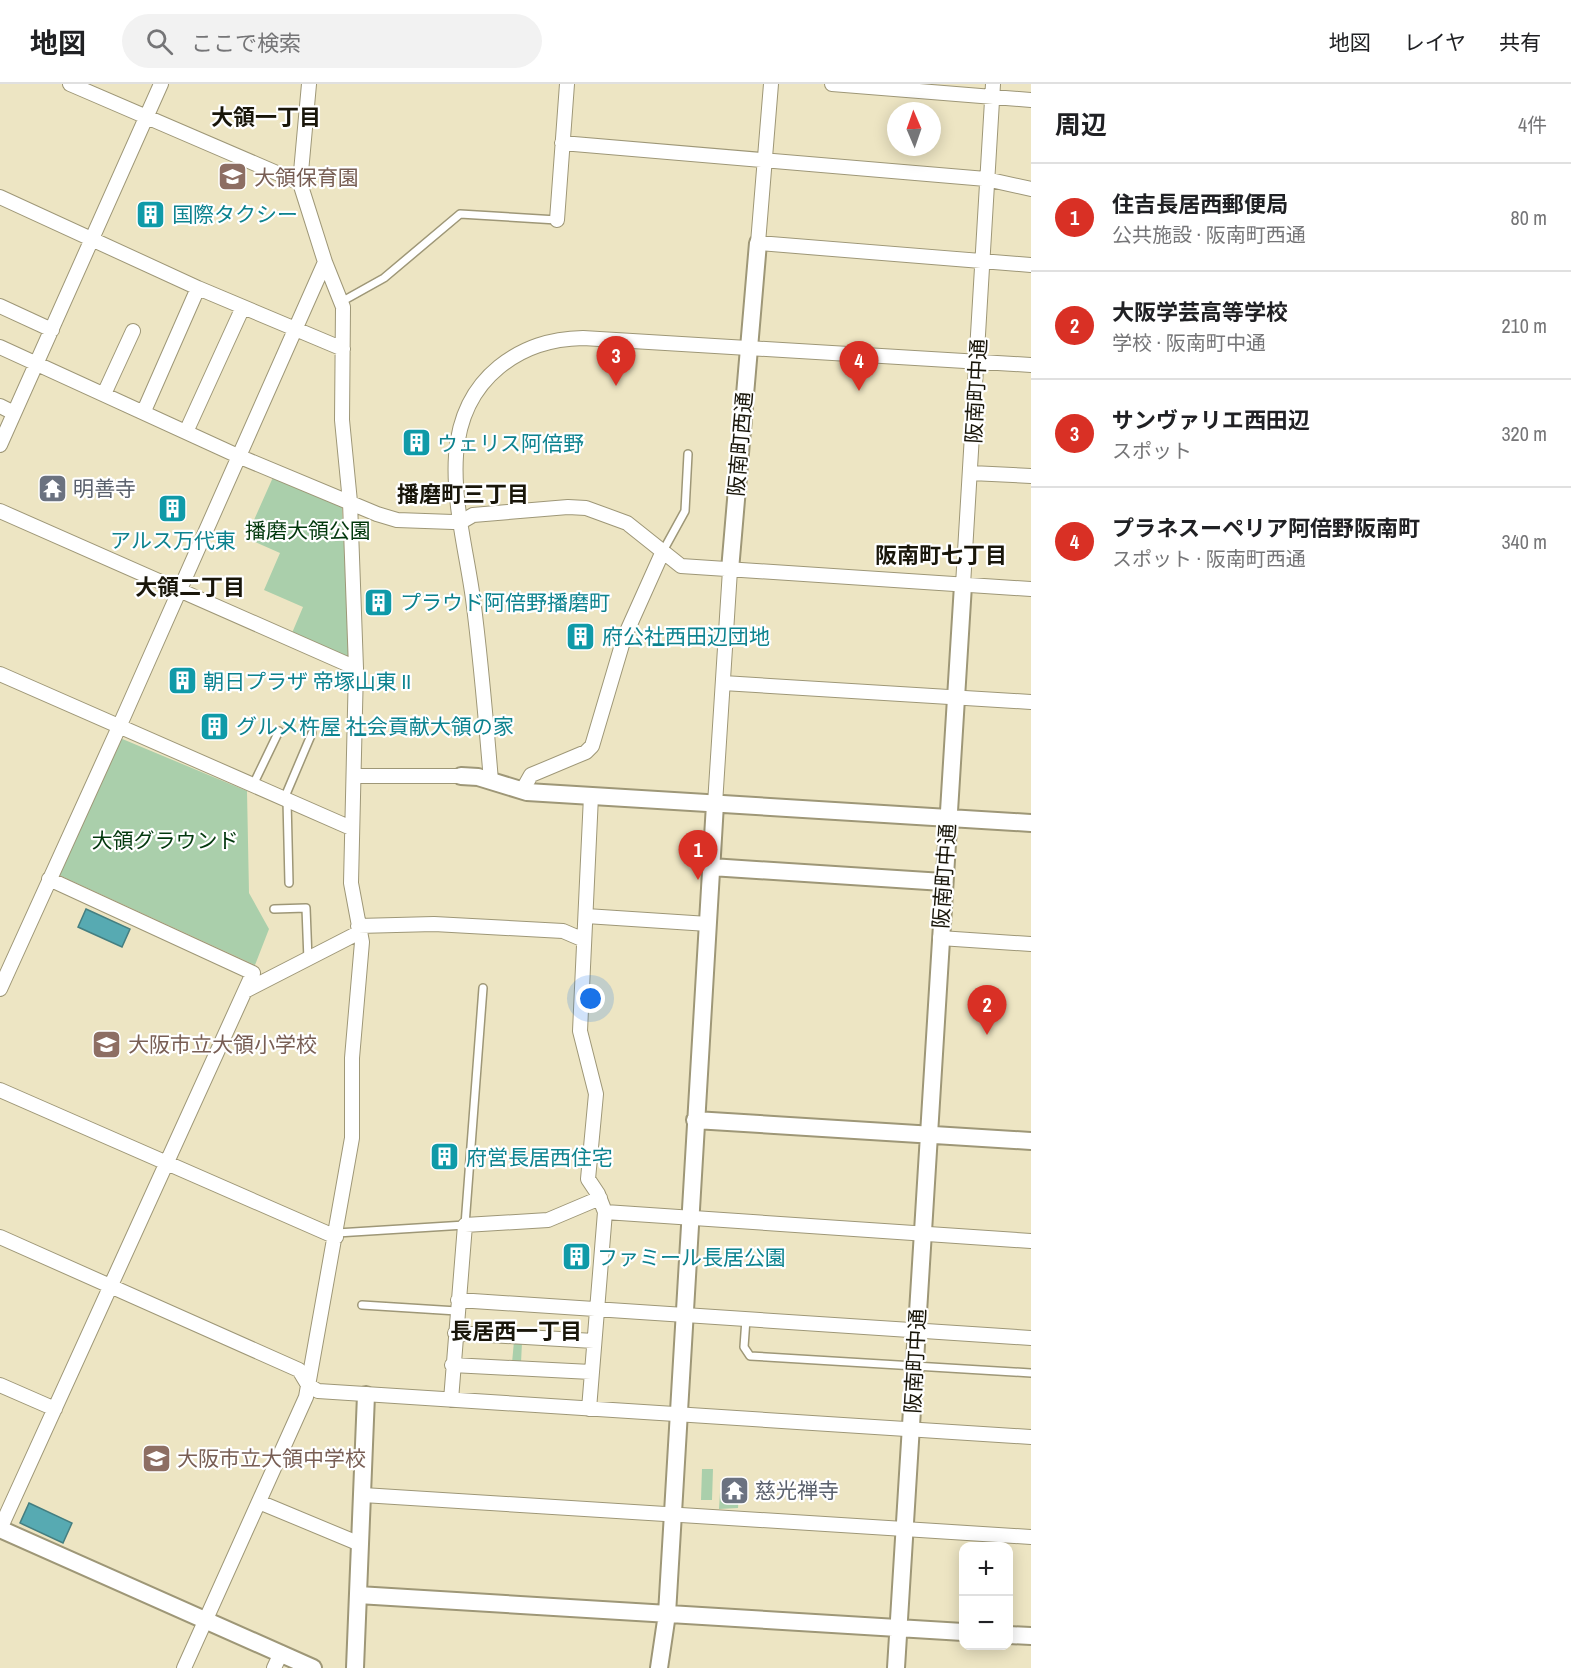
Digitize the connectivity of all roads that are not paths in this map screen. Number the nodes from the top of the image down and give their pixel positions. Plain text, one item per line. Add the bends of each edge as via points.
1 (70, 84) edge
2 (161, 84) edge
3 (309, 84) edge
4 (567, 84) edge
5 (771, 84) edge
6 (832, 84) edge
7 (993, 90) edge
8 (1031, 100) edge
9 (146, 117) junction
10 (562, 143) junction
11 (765, 160) junction
12 (986, 179) junction
13 (300, 183) junction
14 (1031, 189) edge
15 (0, 197) edge
16 (557, 220) joint
17 (94, 239) junction
18 (758, 243) junction
19 (982, 261) junction
20 (325, 262) junction
21 (1031, 265) edge
22 (198, 288) junction
23 (341, 302) junction
24 (0, 306) edge
25 (243, 307) junction
26 (52, 330) junction
27 (132, 331) dead end
28 (296, 331) junction
29 (0, 347) edge
30 (748, 347) junction
31 (343, 349) junction
32 (978, 362) junction
33 (36, 364) junction
34 (1031, 365) edge
35 (104, 394) junction
36 (0, 406) edge
37 (144, 411) junction
38 (14, 413) junction
39 (186, 432) junction
40 (0, 445) edge
41 (688, 454) dead end
42 (238, 456) junction
43 (971, 473) junction
44 (1031, 476) edge
45 (350, 502) junction
46 (0, 512) edge
47 (461, 522) junction
48 (663, 551) junction
49 (730, 570) junction
50 (963, 585) junction
51 (180, 589) junction
52 (1031, 590) edge
53 (356, 668) junction
54 (0, 674) edge
55 (723, 683) junction
56 (954, 697) junction
57 (1031, 702) edge
58 (119, 727) junction
59 (279, 731) dead end
60 (312, 734) dead end
61 (354, 776) junction
62 (461, 776) joint
63 (491, 781) junction
64 (253, 785) junction
65 (522, 791) junction
66 (591, 796) junction
67 (285, 799) junction
68 (715, 804) junction
69 (948, 818) junction
70 (1031, 822) edge
71 (351, 828) junction
72 (711, 867) junction
73 (49, 879) junction
74 (943, 882) junction
75 (288, 884) dead end
76 (274, 909) dead end
77 (586, 916) junction
78 (708, 924) junction
79 (358, 929) junction
80 (940, 938) junction
81 (584, 940) junction
82 (1031, 944) edge
83 (308, 960) junction
84 (483, 988) dead end
85 (0, 989) edge
86 (245, 992) junction
87 (0, 1090) edge
88 (695, 1120) junction
89 (928, 1134) junction
90 (1031, 1141) edge
91 (167, 1165) junction
92 (600, 1198) junction
93 (605, 1212) junction
94 (690, 1218) junction
95 (465, 1225) junction
96 (921, 1233) junction
97 (337, 1235) junction
98 (0, 1237) edge
99 (1031, 1241) edge
100 (112, 1286) junction
101 (362, 1305) dead end
102 (457, 1306) junction
103 (597, 1309) junction
104 (685, 1315) junction
105 (746, 1319) junction
106 (917, 1329) junction
107 (455, 1333) junction
108 (1031, 1338) edge
109 (594, 1341) junction
110 (452, 1365) junction
111 (915, 1365) junction
112 (591, 1372) junction
113 (1031, 1373) edge
114 (0, 1385) edge
115 (308, 1385) junction
116 (366, 1395) junction
117 (451, 1400) junction
118 (55, 1409) junction
119 (589, 1409) junction
120 (679, 1414) junction
121 (911, 1429) junction
122 (1031, 1437) edge
123 (363, 1495) junction
124 (259, 1502) junction
125 (673, 1515) junction
126 (0, 1529) edge
127 (904, 1529) junction
128 (1031, 1537) edge
129 (360, 1544) junction
130 (358, 1595) junction
131 (667, 1614) junction
132 (205, 1620) junction
133 (899, 1628) junction
134 (959, 1632) edge
135 (1013, 1635) edge
136 (1031, 1636) edge
137 (277, 1660) edge
138 (184, 1668) edge
139 (313, 1668) edge
140 (355, 1668) edge
141 (659, 1668) edge
142 (896, 1668) edge

1 - 9 street
2 - 9 street
3 - 13 street
4 - 10 street
5 - 11 street, 阪南町西通
6 - 7 street
7 - 8 street
7 - 12 street, 阪南町中通
9 - 13 street
9 - 17 street
10 - 11 street
10 - 16 street
11 - 12 street
11 - 18 street, 阪南町西通
12 - 14 street
12 - 19 street, 阪南町中通
13 - 20 street
15 - 17 street
16 - 23 lane via 460,214 384,279
17 - 22 street
17 - 26 street
18 - 19 street
18 - 30 street, 阪南町西通
19 - 21 street
19 - 32 street, 阪南町中通
20 - 23 street
20 - 28 street
22 - 25 street
22 - 37 street
23 - 31 street
24 - 26 street
25 - 28 street
25 - 39 street
26 - 33 street
27 - 35 street
28 - 31 street
28 - 42 street
29 - 33 street
30 - 32 street
30 - 47 street via 564,338 513,355 481,383 460,422 455,464
30 - 49 street, 阪南町西通
31 - 45 street via 342,420
32 - 34 street
32 - 43 street, 阪南町中通
33 - 35 street
33 - 38 street
35 - 37 street
36 - 38 street
37 - 39 street
38 - 40 street
39 - 42 street
41 - 48 lane via 685,511
42 - 45 street
42 - 51 street
43 - 44 street
43 - 50 street, 阪南町中通
45 - 47 street via 396,520
45 - 53 street
46 - 51 street
47 - 48 street via 473,515 586,508 627,523
47 - 63 street via 484,687
48 - 49 street via 681,566
48 - 65 street via 624,638 592,746 531,775
49 - 50 street
49 - 55 street, 阪南町西通
50 - 52 street
50 - 56 street, 阪南町中通
51 - 53 street
51 - 58 street
53 - 61 street
54 - 58 street
55 - 56 street
55 - 68 street, 阪南町西通
56 - 57 street
56 - 69 street, 阪南町中通
58 - 64 street
58 - 73 street
59 - 64 lane
60 - 67 lane
61 - 62 street
61 - 71 street
62 - 63 street
63 - 65 street
64 - 67 street
65 - 66 street
66 - 68 street
66 - 77 street
67 - 71 street
67 - 75 lane
68 - 69 street
68 - 72 street
69 - 70 street
69 - 74 street, 阪南町中通
71 - 79 street via 351,883
72 - 74 street
72 - 78 street
73 - 85 street
73 - 86 street via 253,973
74 - 80 street, 阪南町中通
76 - 83 lane via 306,908
77 - 78 street
77 - 81 street
78 - 88 street
79 - 81 street via 434,924 563,931
79 - 83 street
79 - 97 street via 362,942 352,1058 352,1138
80 - 82 street
80 - 89 street, 阪南町中通
81 - 92 street via 580,1031 596,1094 588,1179
83 - 86 street
84 - 95 lane
86 - 91 street
87 - 91 street
88 - 89 street
88 - 94 street
89 - 90 street
89 - 96 street, 阪南町中通
91 - 97 street
91 - 100 street
92 - 93 street
92 - 95 street via 548,1220
93 - 94 street
93 - 103 street
94 - 96 street
94 - 104 street
95 - 97 lane
95 - 102 street
96 - 99 street
96 - 106 street, 阪南町中通
97 - 115 street
98 - 100 street
100 - 115 street via 299,1370
100 - 118 street
101 - 102 lane
102 - 103 street
102 - 107 street
103 - 104 street
103 - 109 street
104 - 105 street
104 - 120 street
105 - 106 street
105 - 111 lane via 744,1347 750,1356
106 - 108 street
106 - 111 street, 阪南町中通
107 - 109 street
107 - 110 street
109 - 112 street
110 - 112 street
110 - 117 street
111 - 113 lane
111 - 121 street, 阪南町中通
112 - 119 street
114 - 118 street
115 - 116 street via 318,1391
115 - 124 street
116 - 117 street
116 - 123 street
117 - 119 street
118 - 126 street
119 - 120 street
120 - 121 street
120 - 125 street
121 - 122 street
121 - 127 street, 阪南町中通
123 - 125 street
123 - 129 street
124 - 129 street
124 - 132 street
125 - 127 street
125 - 131 street
126 - 132 street
127 - 128 street
127 - 133 street, 阪南町中通
129 - 130 street
130 - 131 street
130 - 140 street
131 - 133 street
131 - 141 street
132 - 137 street
132 - 138 street
133 - 134 street
133 - 142 street, 阪南町中通
135 - 136 street
137 - 139 street

